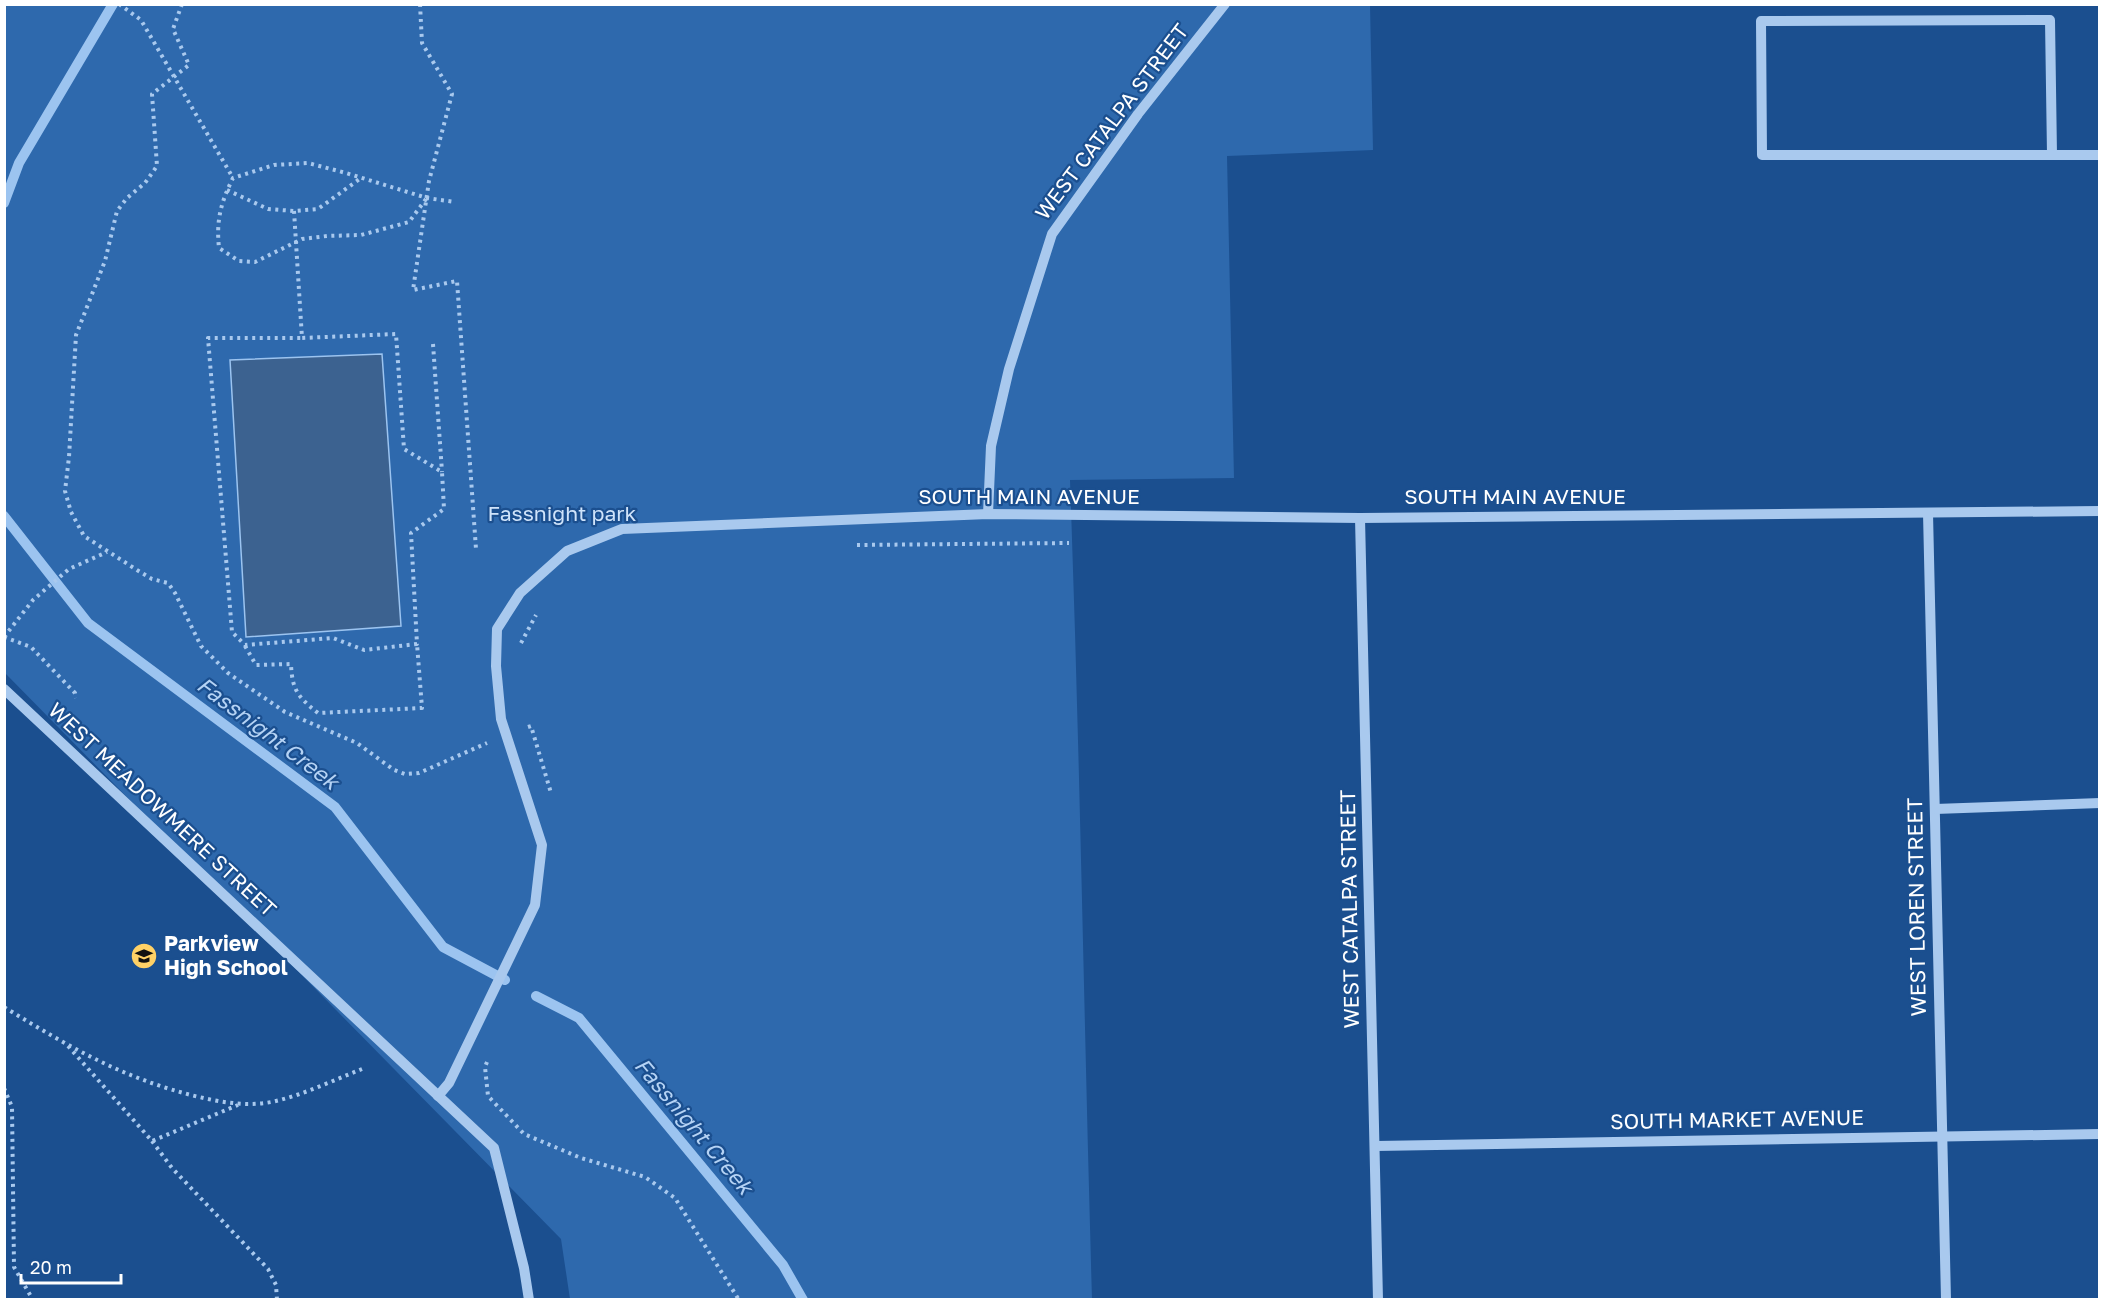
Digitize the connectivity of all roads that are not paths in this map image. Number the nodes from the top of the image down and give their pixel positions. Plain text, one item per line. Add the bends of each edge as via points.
1 (1226, 4) edge
2 (2052, 154) junction
3 (2100, 155) edge
4 (2100, 511) edge
5 (988, 513) junction
6 (1928, 513) junction
7 (1360, 518) junction
8 (4, 689) edge
9 (2100, 803) edge
10 (1935, 808) junction
11 (438, 1096) junction
12 (2100, 1134) edge
13 (1942, 1136) junction
14 (1376, 1146) junction
15 (529, 1299) edge
16 (1378, 1299) edge
17 (1946, 1299) edge

1 - 5 street, WEST CATALPA STREET via 1138,114 1052,234 1009,369 991,446
2 - 2 street via 1762,155 1761,21 2050,20
2 - 3 street
4 - 6 street, SOUTH MAIN AVENUE
5 - 7 street, SOUTH MAIN AVENUE
5 - 11 street, SOUTH MAIN AVENUE via 622,529 567,551 520,593 497,629 496,666 501,719 542,846 535,905 449,1083
6 - 7 street, SOUTH MAIN AVENUE
6 - 10 street, WEST LOREN STREET
7 - 14 street, WEST CATALPA STREET
8 - 11 street, WEST MEADOWMERE STREET
9 - 10 street
10 - 13 street, WEST LOREN STREET
11 - 15 street, WEST MEADOWMERE STREET via 494,1148
12 - 13 street, SOUTH MARKET AVENUE
13 - 14 street, SOUTH MARKET AVENUE
13 - 17 street, WEST LOREN STREET
14 - 16 street, WEST CATALPA STREET

